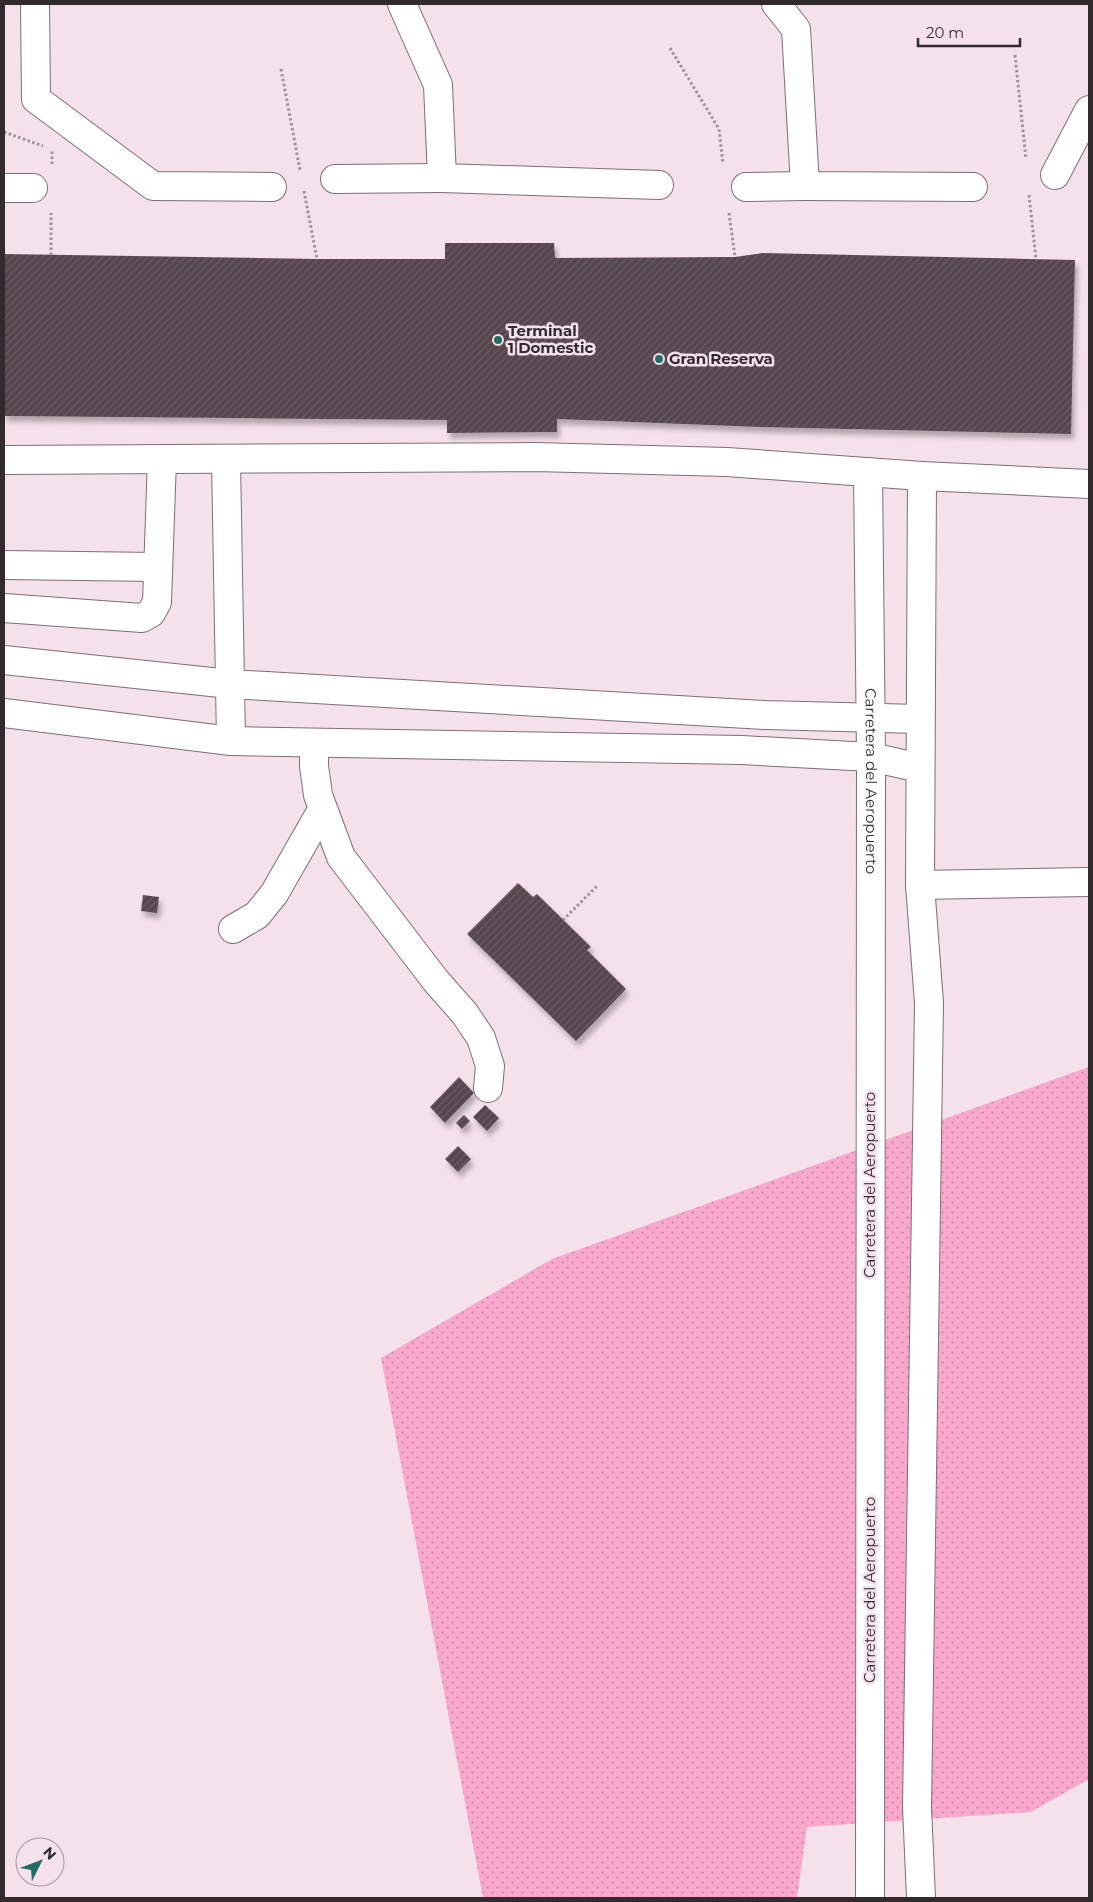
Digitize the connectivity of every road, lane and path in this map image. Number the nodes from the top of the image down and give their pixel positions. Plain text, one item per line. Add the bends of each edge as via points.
1 (35, 4) edge
2 (402, 4) edge
3 (776, 4) edge
4 (670, 48) dead end
5 (281, 69) dead end
6 (1089, 110) edge
7 (724, 168) dead end
8 (301, 174) dead end
9 (1055, 175) dead end
10 (442, 178) junction
11 (335, 179) dead end
12 (303, 183) dead end
13 (659, 185) dead end
14 (805, 186) junction
15 (272, 187) dead end
16 (973, 187) dead end
17 (4, 188) edge
18 (33, 188) dead end
19 (737, 197) joint
20 (735, 257) dead end
21 (318, 259) dead end
22 (162, 459) junction
23 (4, 460) edge
24 (226, 460) junction
25 (868, 472) junction
26 (922, 476) junction
27 (1089, 484) edge
28 (4, 565) edge
29 (157, 567) junction
30 (4, 608) edge
31 (4, 660) edge
32 (230, 684) junction
33 (4, 713) edge
34 (871, 718) junction
35 (920, 719) junction
36 (231, 741) junction
37 (314, 743) junction
38 (871, 757) junction
39 (920, 768) junction
40 (322, 810) junction
41 (1089, 882) edge
42 (597, 886) dead end
43 (920, 886) junction
44 (563, 920) dead end
45 (233, 929) dead end
46 (488, 1088) dead end
47 (870, 1898) edge
48 (921, 1898) edge

1 - 15 street via 36,99 153,186
2 - 10 street via 438,85
3 - 14 street via 796,28
4 - 7 path via 719,128
5 - 8 path
6 - 9 street
10 - 11 street
10 - 13 street
12 - 21 path
14 - 16 street
14 - 19 street
17 - 18 street
19 - 20 path
22 - 23 street
22 - 24 street
22 - 29 street
24 - 25 street via 535,457 727,462
24 - 32 street
25 - 26 street
25 - 34 street, Carretera del Aeropuerto
26 - 27 street
26 - 35 street
28 - 29 street
29 - 30 street via 157,602 151,613 142,618
31 - 32 street
32 - 34 street via 765,715
32 - 36 street
33 - 36 street
34 - 35 street
34 - 38 street, Carretera del Aeropuerto
35 - 39 street
36 - 37 street
37 - 38 street via 742,750
37 - 40 street via 315,780
38 - 39 street
38 - 47 street, Carretera del Aeropuerto
39 - 43 street
40 - 45 street via 274,894 257,915
40 - 46 street via 341,857 482,1038 490,1066
41 - 43 street
42 - 44 path
43 - 48 street via 929,1004 917,1806

